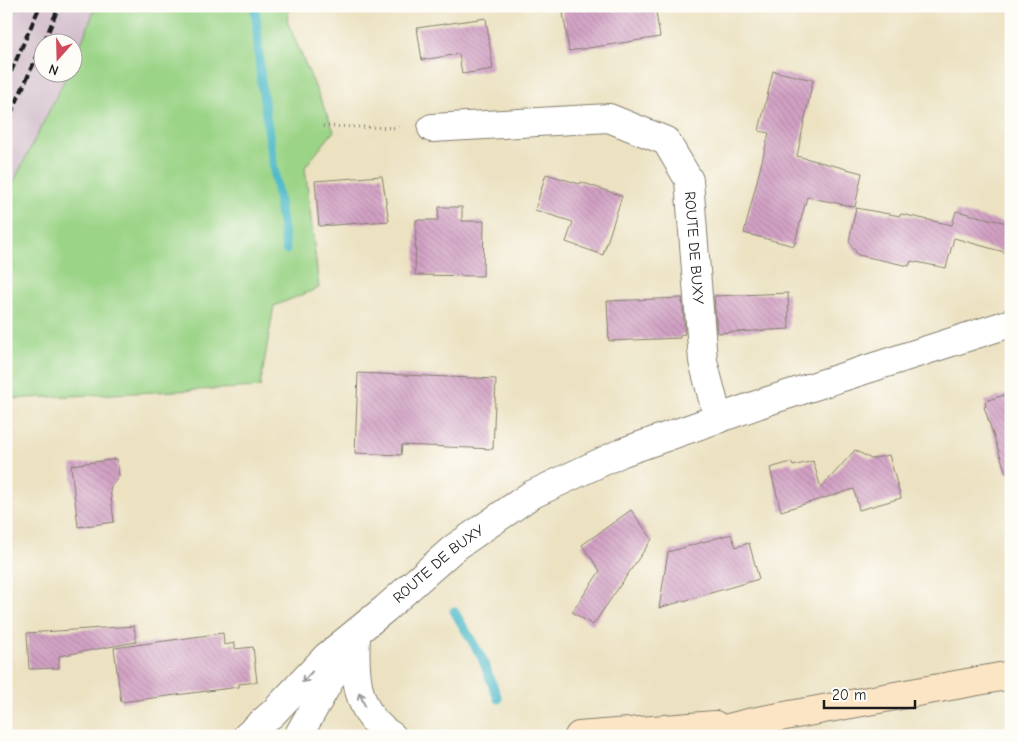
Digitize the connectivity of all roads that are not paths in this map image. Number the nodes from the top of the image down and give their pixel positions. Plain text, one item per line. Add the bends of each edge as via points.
1 (432, 128) road end
2 (1011, 323) edge
3 (718, 419) junction
4 (356, 633) junction
5 (1011, 675) edge
6 (752, 722) junction
7 (246, 736) edge
8 (298, 736) edge
9 (392, 736) edge
10 (579, 736) edge
11 (697, 736) edge

1 - 3 street, ROUTE DE BUXY via 609,118 666,141 689,180 703,361
2 - 3 street, ROUTE DE BUXY
3 - 4 street, ROUTE DE BUXY via 623,452 531,495 454,548
4 -> 7 street, ROUTE DE BUXY via 326,657 274,712
4 - 8 street, ROUTE DE BUXY
9 -> 4 street via 372,719 357,687 354,666
5 - 6 main road
6 - 10 main road
6 - 11 main road

